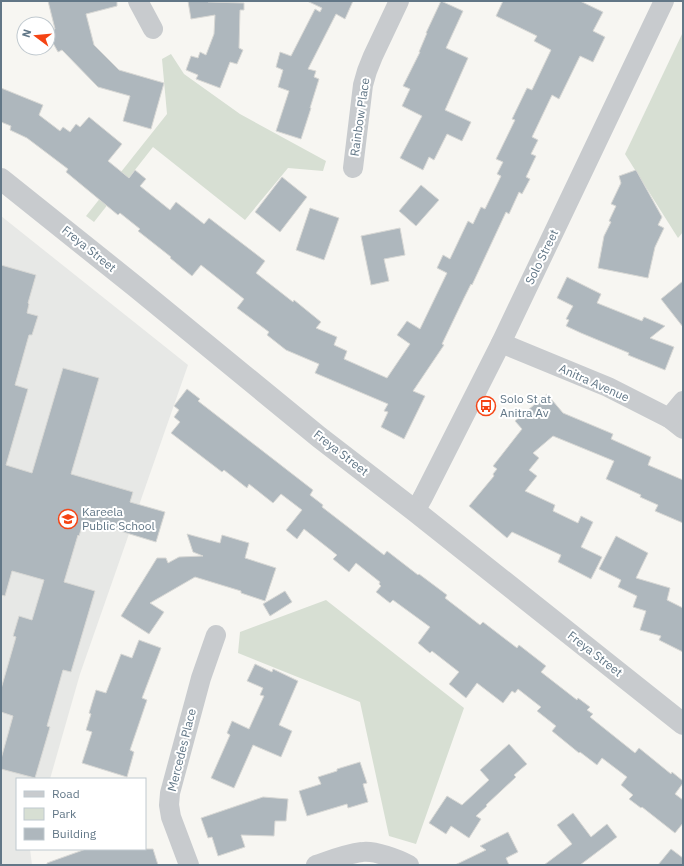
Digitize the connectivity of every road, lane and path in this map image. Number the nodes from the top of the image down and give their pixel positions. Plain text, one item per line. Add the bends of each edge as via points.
1 (138, 1) edge
2 (399, 1) edge
3 (664, 1) edge
4 (154, 29) dead end
5 (353, 168) dead end
6 (1, 179) edge
7 (501, 343) junction
8 (683, 401) edge
9 (676, 423) edge
10 (415, 511) junction
11 (216, 635) dead end
12 (683, 724) edge
13 (189, 865) edge
14 (316, 865) edge
15 (409, 865) edge

1 - 4 street
2 - 5 street, Rainbow Place via 373,56 363,85
3 - 7 street, Solo Street
6 - 10 street, Freya Street via 319,437
7 - 9 street, Anitra Avenue via 608,388
7 - 10 street, Solo Street
8 - 9 street
10 - 12 street, Freya Street
11 - 13 street, Mercedes Place via 201,678 170,793 171,817
14 - 15 street via 363,851 379,853

